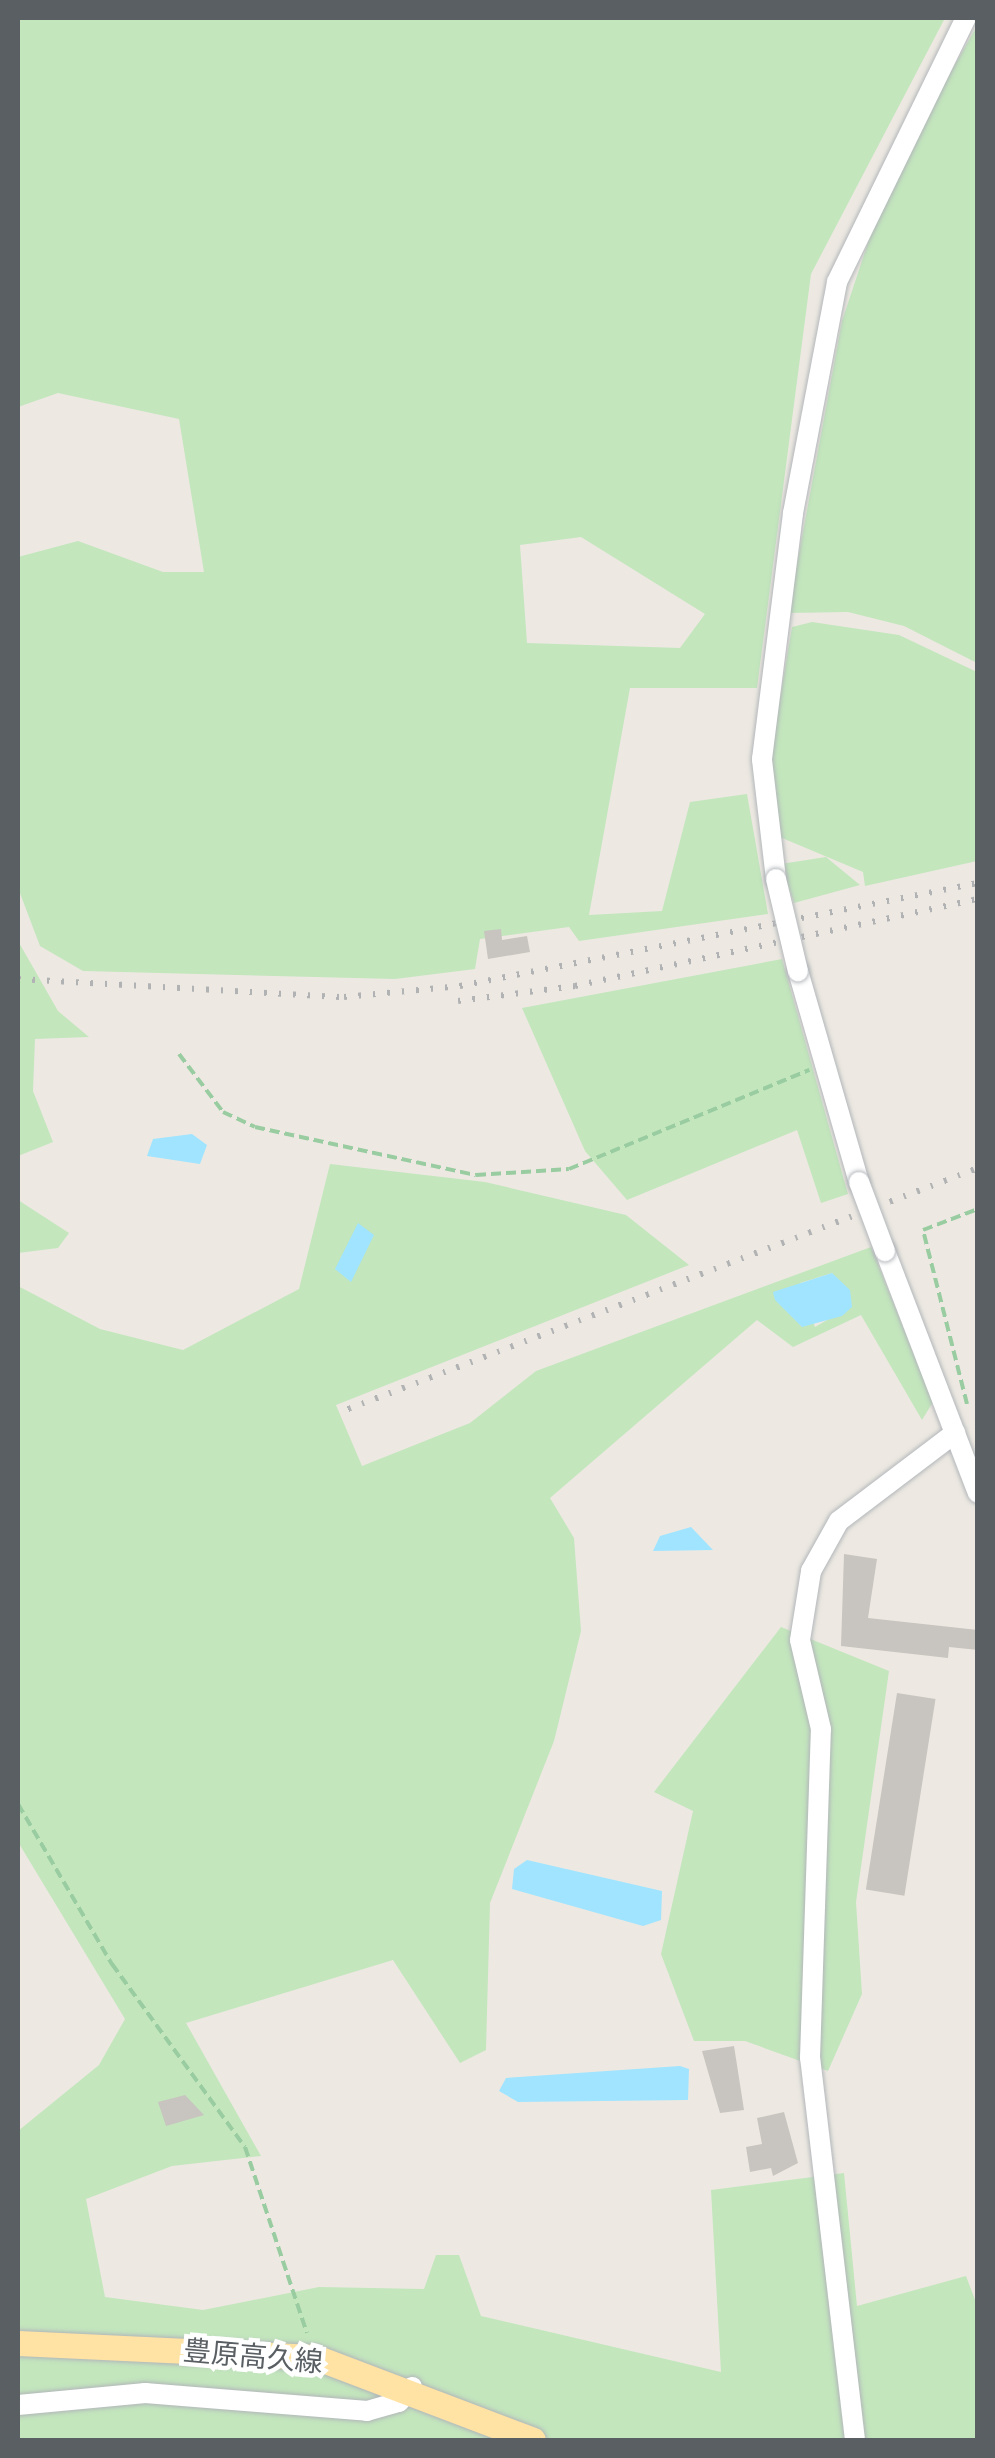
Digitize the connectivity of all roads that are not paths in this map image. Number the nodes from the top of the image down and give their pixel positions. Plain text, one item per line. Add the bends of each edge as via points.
1 (966, 18) edge
2 (955, 1433) junction
3 (978, 1494) edge
4 (18, 2343) edge
5 (412, 2388) junction
6 (18, 2405) edge
7 (533, 2440) edge
8 (855, 2440) edge

1 - 2 street, bridge via 837,282 793,514 762,759 776,880 818,1066
2 - 3 street
2 - 8 street via 830,1532 811,1571 800,1640 820,1729 810,2058
4 - 5 main road, 豊原高久線 via 314,2357
5 - 6 street via 400,2402 367,2411 145,2393
5 - 7 main road, 豊原高久線

